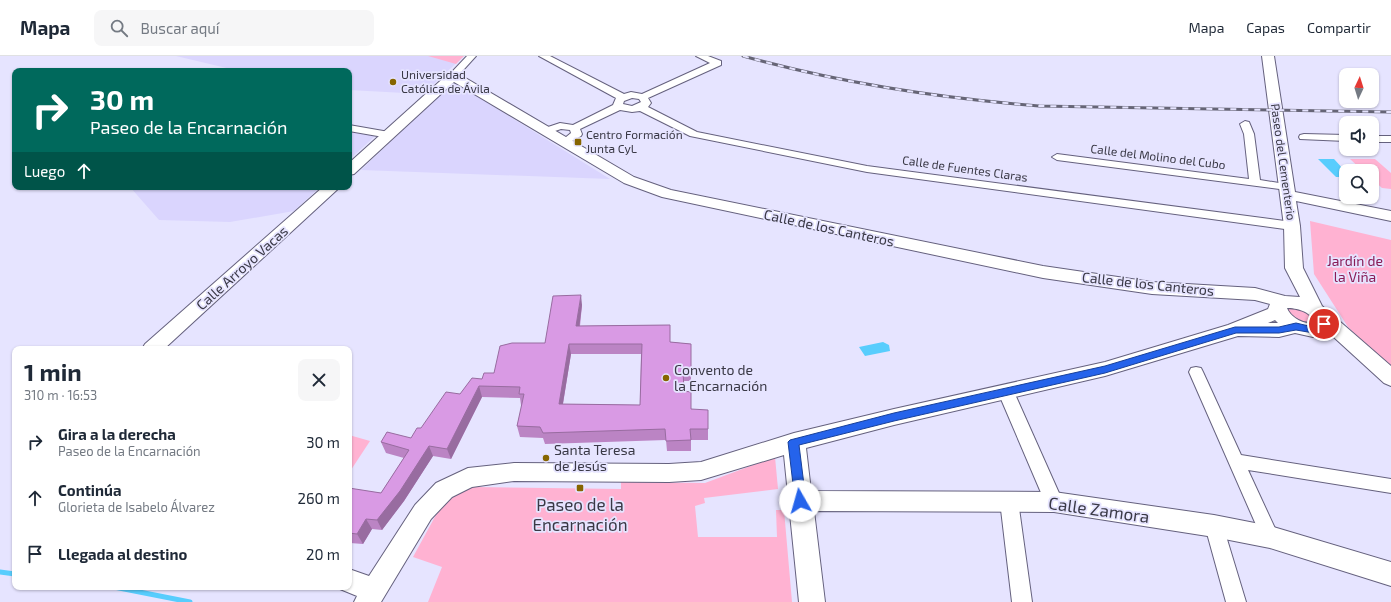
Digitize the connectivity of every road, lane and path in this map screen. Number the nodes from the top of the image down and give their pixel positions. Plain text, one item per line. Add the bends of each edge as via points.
1 (472, 56) edge
2 (543, 56) edge
3 (700, 56) edge
4 (1268, 56) edge
5 (453, 76) junction
6 (621, 102) junction
7 (642, 102) junction
8 (1245, 124) dead end
9 (574, 128) junction
10 (352, 129) edge
11 (546, 131) junction
12 (389, 135) junction
13 (1304, 137) dead end
14 (1339, 138) edge
15 (1379, 139) edge
16 (1391, 139) edge
17 (565, 142) junction
18 (1057, 157) dead end
19 (352, 168) edge
20 (1255, 183) junction
21 (329, 190) edge
22 (1288, 191) junction
23 (1391, 216) edge
24 (1292, 226) junction
25 (1294, 268) junction
26 (1282, 306) junction
27 (1318, 318) junction
28 (1296, 326) junction
29 (1235, 330) junction
30 (155, 346) edge
31 (1196, 372) dead end
32 (1391, 378) edge
33 (1006, 392) junction
34 (794, 442) junction
35 (1236, 460) junction
36 (1391, 486) edge
37 (1009, 500) junction
38 (800, 501) junction
39 (1054, 502) junction
40 (1214, 526) junction
41 (1270, 537) junction
42 (1391, 574) edge
43 (352, 583) edge
44 (370, 596) edge
45 (812, 602) edge
46 (1022, 602) edge
47 (1236, 602) edge

1 - 5 street
2 - 6 street
3 - 7 street via 718,63
4 - 22 street, Paseo del Cementerio
5 - 11 street, Calle de los Canteros
5 - 12 street
6 - 7 street via 630,95
6 - 7 street via 628,109
6 - 9 street
7 - 24 street, Calle de Fuentes Claras via 694,134 867,168
8 - 20 street via 1249,134
9 - 11 street via 560,126
9 - 17 street via 577,134
10 - 12 street
11 - 17 street, Calle de los Canteros
12 - 19 street
13 - 14 street
15 - 16 street
17 - 26 street, Calle de los Canteros via 629,180 698,201 1043,272 1152,288 1233,292
18 - 20 street, Calle del Molino del Cubo
20 - 22 street, Calle del Molino del Cubo
21 - 30 street, Calle Arroyo Vacas
22 - 23 street
22 - 24 street, Paseo del Cementerio
24 - 25 street, Paseo del Cementerio
25 - 26 street, Paseo del Cementerio
25 - 27 street, Paseo del Cementerio
26 - 27 street via 1302,304
26 - 28 street via 1284,320
26 - 29 street
27 - 28 street via 1308,329
27 - 32 street
28 - 29 street via 1279,330
29 - 33 street via 1105,369
31 - 35 street
33 - 34 street
33 - 39 street
34 - 38 street
34 - 44 street via 701,470 669,473 514,472 468,478 444,490 422,512
35 - 36 street
35 - 41 street
37 - 38 street, Calle Zamora
37 - 39 street, Calle Zamora
37 - 46 street
38 - 45 street
39 - 40 street, Calle Zamora
40 - 41 street, Calle Zamora
40 - 47 street
41 - 42 street, Calle Zamora
43 - 44 street

